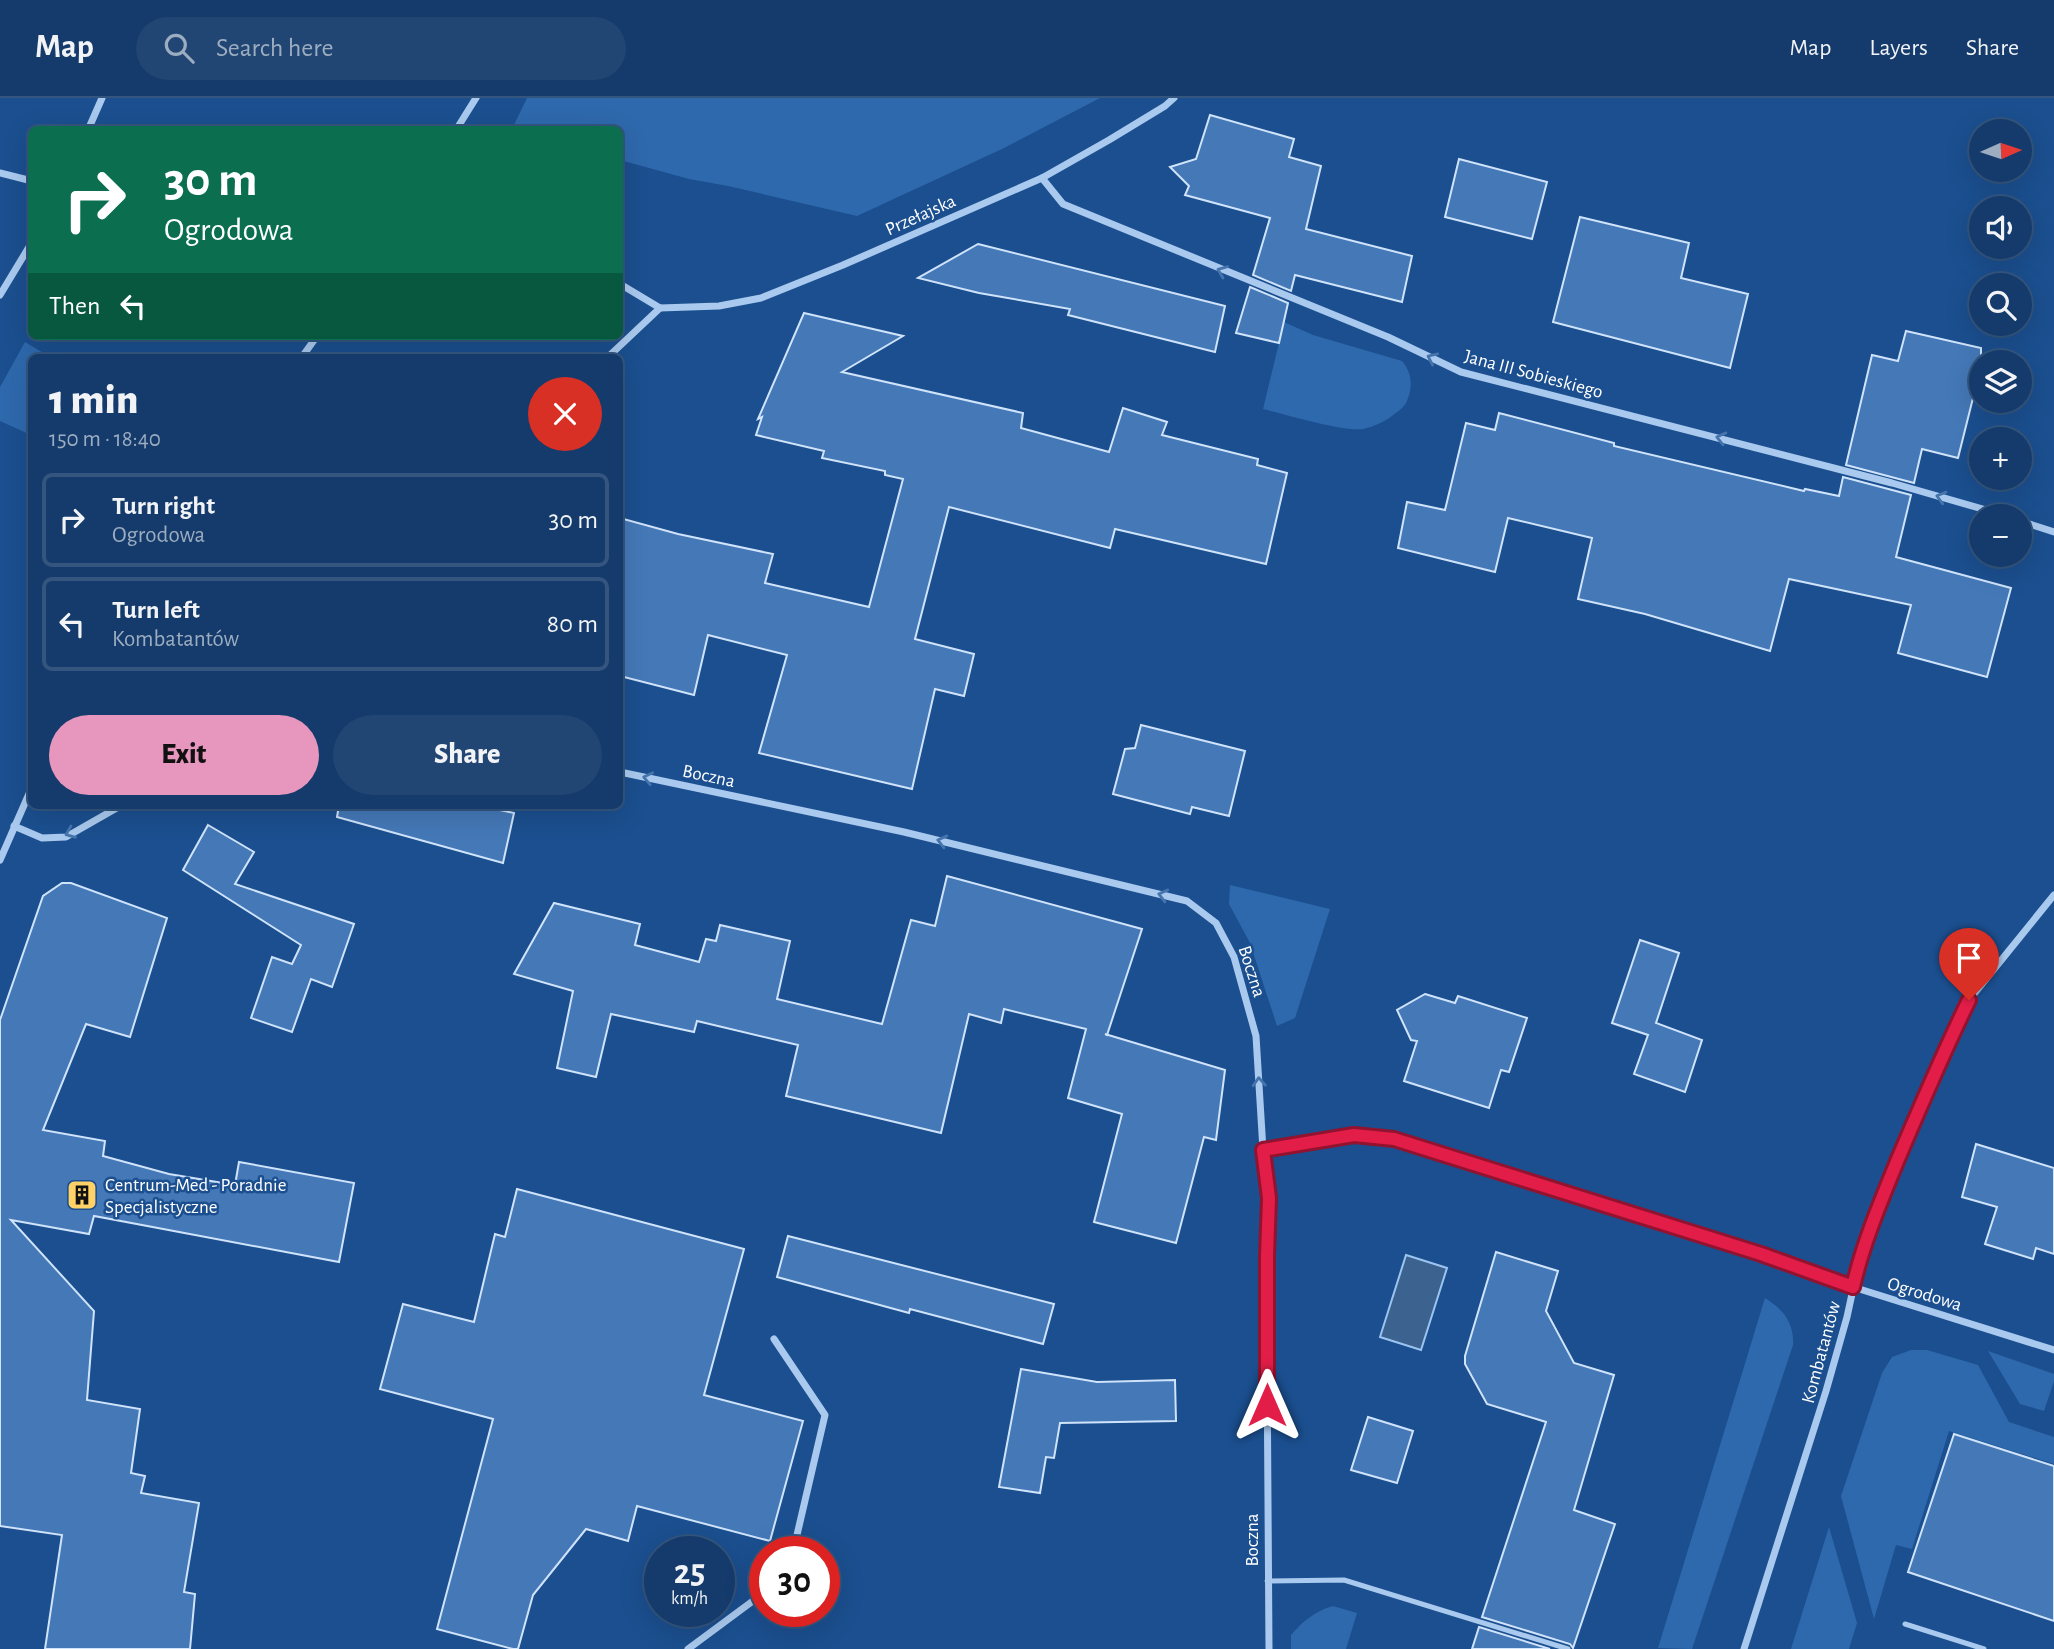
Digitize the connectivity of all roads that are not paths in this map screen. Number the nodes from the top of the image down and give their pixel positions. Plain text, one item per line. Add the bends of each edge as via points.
1 (102, 98) edge
2 (476, 98) edge
3 (1174, 98) edge
4 (90, 126) edge
5 (458, 126) edge
6 (0, 173) edge
7 (1042, 178) junction
8 (28, 180) edge
9 (28, 249) edge
10 (623, 286) edge
11 (0, 295) edge
12 (660, 308) junction
13 (611, 354) edge
14 (1969, 505) edge
15 (2032, 525) edge
16 (2054, 532) edge
17 (623, 773) edge
18 (28, 796) edge
19 (115, 809) edge
20 (14, 826) junction
21 (0, 860) edge
22 (2054, 895) edge
23 (1263, 1150) junction
24 (1853, 1287) junction
25 (774, 1339) dead end
26 (2054, 1350) edge
27 (797, 1536) edge
28 (1267, 1581) junction
29 (749, 1604) edge
30 (1905, 1624) dead end
31 (688, 1649) edge
32 (1269, 1649) edge
33 (1568, 1649) edge
34 (1744, 1649) edge
35 (1984, 1649) edge

1 - 4 street
2 - 5 street
3 - 7 street, Przełajska
6 - 8 street
7 - 12 street, Przełajska via 761,298 719,306
14 -> 7 street, Jana III Sobieskiego via 1461,372 1388,337 1063,204
9 - 11 street
10 - 12 street
12 - 13 street
15 - 16 street
23 -> 17 street, Boczna via 1256,1036 1234,957 1216,923 1187,901 904,832
18 - 20 street
19 -> 20 street via 66,837 42,838
20 - 21 street
22 - 24 street, Kombatantów via 1969,1000 1889,1181
23 - 24 street, Ogrodowa via 1354,1135 1394,1139
23 - 28 street, Boczna via 1269,1198
24 - 26 street, Ogrodowa
24 - 34 street, Kombatantów via 1826,1391
25 - 27 street via 825,1415
28 - 32 street, Boczna
28 - 33 lane via 1343,1580
29 - 31 street
30 - 35 lane

